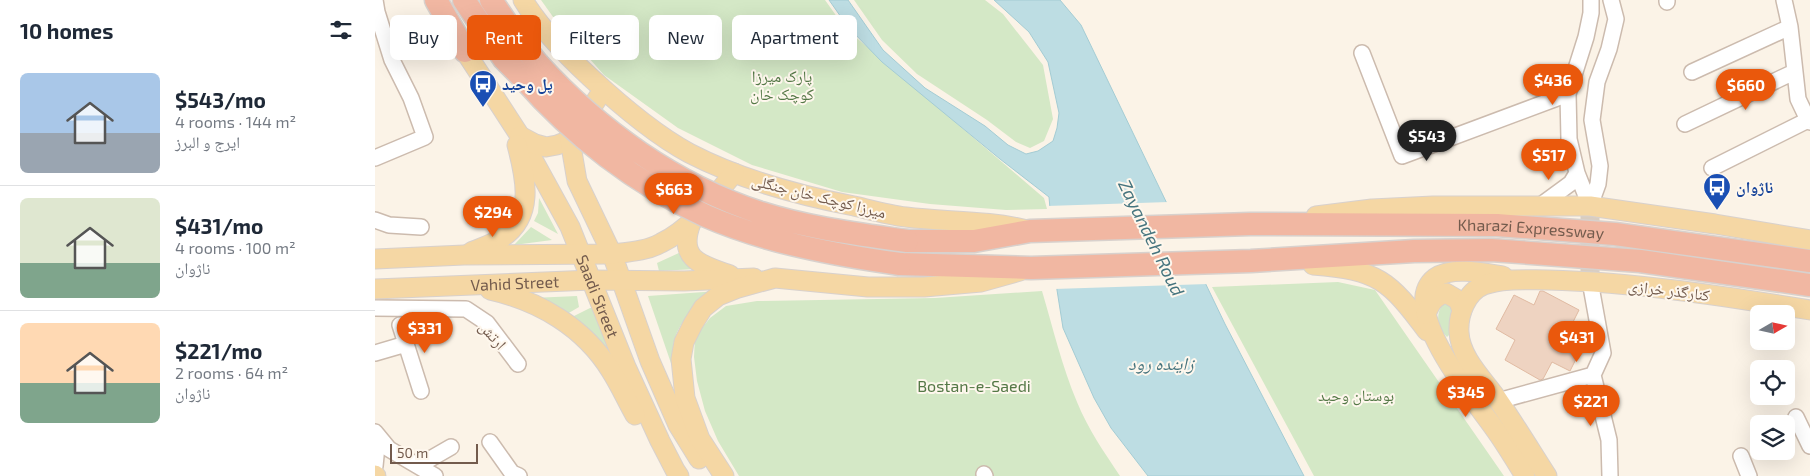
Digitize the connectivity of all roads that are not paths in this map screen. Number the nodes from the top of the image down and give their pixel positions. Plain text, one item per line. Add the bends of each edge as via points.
1 (375, 0) edge
2 (431, 0) edge
3 (436, 0) edge
4 (464, 0) edge
5 (491, 0) edge
6 (523, 0) edge
7 (1591, 0) edge
8 (1611, 0) edge
9 (1784, 0) edge
10 (1790, 27) junction
11 (465, 51) junction
12 (1362, 53) dead end
13 (530, 71) junction
14 (1692, 72) dead end
15 (1794, 72) junction
16 (603, 90) junction
17 (1568, 94) junction
18 (510, 120) junction
19 (1809, 121) edge
20 (1685, 124) dead end
21 (521, 136) junction
22 (570, 140) junction
23 (375, 158) edge
24 (1712, 168) dead end
25 (1577, 173) junction
26 (733, 174) junction
27 (1541, 205) junction
28 (1590, 206) junction
29 (375, 220) edge
30 (691, 223) junction
31 (1250, 224) junction
32 (421, 226) dead end
33 (1030, 231) junction
34 (1615, 234) junction
35 (1810, 240) edge
36 (1810, 251) edge
37 (582, 254) junction
38 (612, 254) junction
39 (464, 255) junction
40 (375, 260) edge
41 (1251, 261) junction
42 (1810, 261) edge
43 (1031, 268) junction
44 (736, 277) junction
45 (775, 278) junction
46 (592, 280) junction
47 (622, 280) junction
48 (1527, 280) junction
49 (1590, 281) junction
50 (467, 284) junction
51 (1810, 284) edge
52 (375, 289) edge
53 (375, 308) edge
54 (1462, 310) junction
55 (1810, 310) edge
56 (1426, 314) junction
57 (400, 326) dead end
58 (1459, 333) junction
59 (1436, 342) junction
60 (406, 344) junction
61 (375, 353) edge
62 (518, 364) dead end
63 (1593, 375) junction
64 (421, 391) dead end
65 (1498, 401) junction
66 (1796, 417) dead end
67 (376, 434) edge
68 (490, 442) dead end
69 (1810, 446) edge
70 (451, 447) dead end
71 (1741, 456) dead end
72 (375, 466) edge
73 (418, 466) junction
74 (677, 473) edge
75 (435, 476) edge
76 (519, 476) edge
77 (715, 476) edge
78 (724, 476) edge
79 (1525, 476) edge
80 (1547, 476) edge
81 (1610, 476) edge
82 (1749, 476) edge

1 - 23 street via 392,60 425,137
2 - 11 main road
3 - 11 highway
4 - 13 highway via 504,59
5 - 13 highway via 514,34
6 - 16 main road, میرزا کوچک خان جنگلی via 573,62
7 - 17 street via 1586,37
8 - 28 street via 1616,19 1597,82 1591,120 1600,166
9 - 10 street
10 - 14 street
10 - 15 street
11 - 18 main road
12 - 17 street via 1402,156
13 - 33 highway, Kharazi Expressway, bridge via 564,92 601,125 649,158 716,195 761,213 844,232 907,241 974,240
13 - 43 highway, Kharazi Expressway, bridge via 546,104 585,140 669,197 706,216 799,246 847,257 900,264
15 - 19 street via 1798,99
15 - 20 street
16 - 22 main road
16 - 26 main road, میرزا کوچک خان جنگلی via 688,152
17 - 25 street via 1569,139
18 - 21 main road, Saadi Street
18 - 39 main road via 524,172 525,205 512,228 499,239
19 - 24 street
21 - 22 main road via 546,147
21 - 37 main road, Saadi Street via 571,227
22 - 38 main road, Saadi Street via 577,181
25 - 27 street via 1571,183
25 - 28 street
26 - 30 main road, Vahid Street
26 - 33 main road, میرزا کوچک خان جنگلی via 795,194 905,217 1006,225
27 - 28 main road
27 - 31 main road via 1433,206
28 - 35 main road
29 - 32 street via 389,226
30 - 38 main road, Vahid Street via 660,244
30 - 44 main road via 686,243 690,256 701,264
31 - 33 highway, Kharazi Expressway
31 - 34 highway, Kharazi Expressway via 1497,225
34 - 36 highway via 1635,229
34 - 42 highway, Kharazi Expressway
37 - 38 main road, Vahid Street
37 - 39 main road, Vahid Street
37 - 46 main road, Saadi Street
38 - 47 main road, Saadi Street
39 - 40 main road, Vahid Street
39 - 50 main road via 479,270 478,276
41 - 43 highway, Kharazi Expressway
41 - 51 highway, Kharazi Expressway via 1414,251 1491,250 1640,261
41 - 59 main road via 1339,267 1376,277 1407,304
43 - 45 main road, Vahid Street via 981,282 924,286 868,287
44 - 45 main road, Vahid Street
44 - 47 main road, Vahid Street via 684,281
45 - 78 main road via 718,296 703,308 684,342 681,359 685,398 700,439
46 - 47 main road, Vahid Street
46 - 50 main road, Vahid Street
46 - 74 main road, Saadi Street via 625,367
47 - 77 main road, Saadi Street via 650,361 678,425 698,457
48 - 49 main road, کنارگذر خرازی
48 - 54 main road via 1482,285
48 - 56 main road via 1483,273 1447,273 1428,285
49 - 55 main road, کنارگذر خرازی
49 - 63 street via 1603,353
50 - 52 main road, Vahid Street
50 - 74 main road via 529,302 573,327 611,370 652,444
53 - 62 street, ارتش via 466,309 487,323
54 - 56 main road via 1458,300 1446,293 1431,301
54 - 58 main road
56 - 59 main road
57 - 60 street
58 - 59 main road via 1457,343 1451,348 1444,348
58 - 65 main road via 1466,356
59 - 79 main road
60 - 61 street
60 - 64 street
63 - 65 street
63 - 81 street via 1609,440
65 - 80 main road
66 - 69 street
67 - 72 street
67 - 73 street via 389,450
68 - 76 street via 512,473
70 - 73 street
71 - 82 street
73 - 75 street

